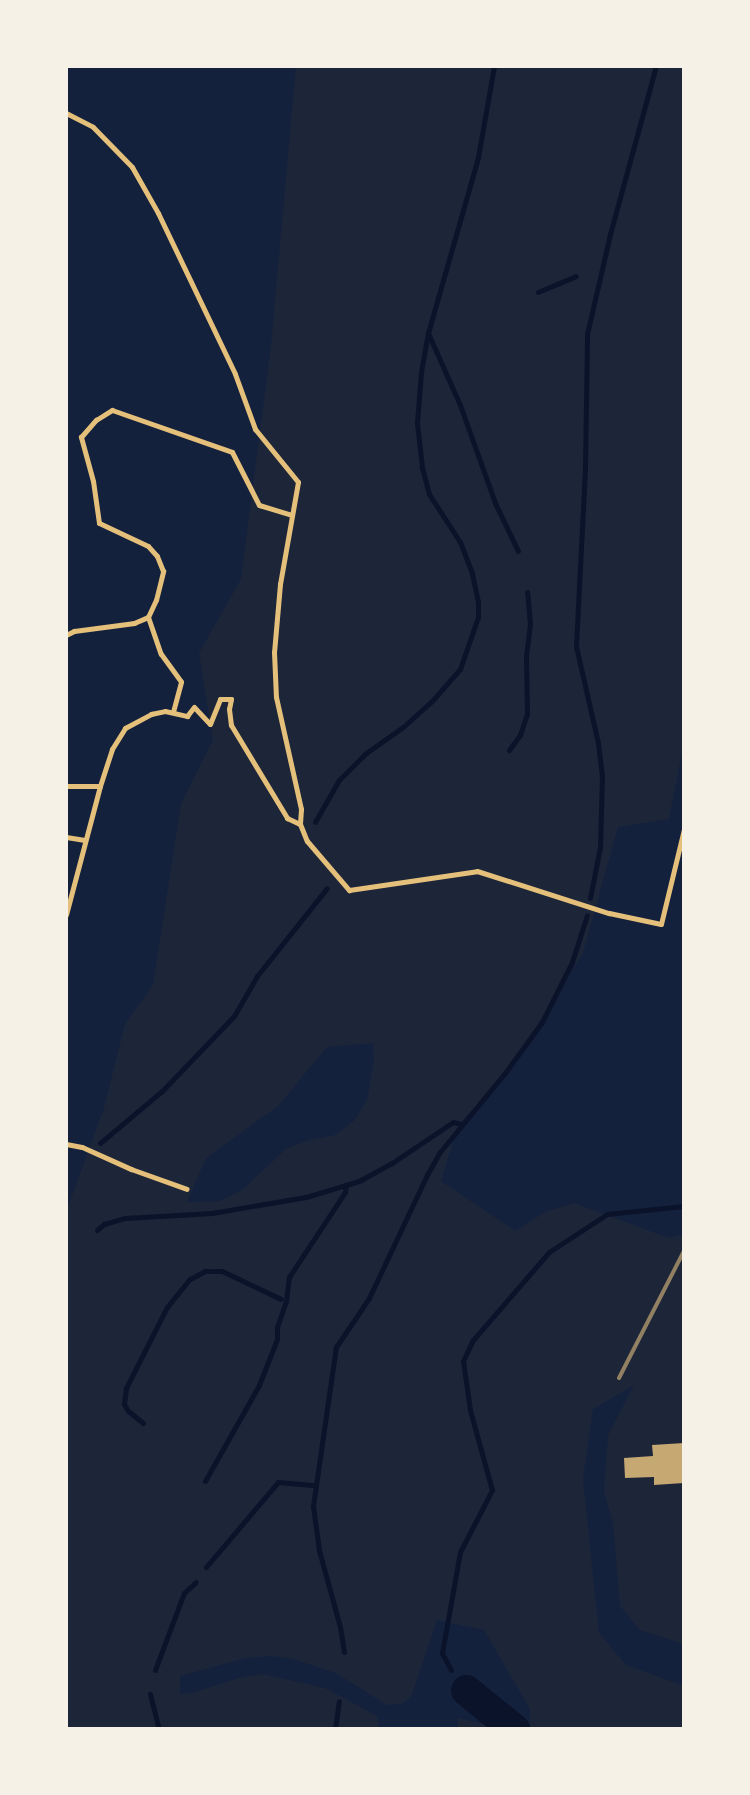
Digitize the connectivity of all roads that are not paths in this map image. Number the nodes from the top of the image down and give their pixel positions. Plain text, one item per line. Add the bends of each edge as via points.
1 (66, 113) edge
2 (292, 515) junction
3 (148, 617) junction
4 (66, 635) edge
5 (173, 712) junction
6 (66, 786) edge
7 (100, 786) junction
8 (300, 824) junction
9 (684, 829) edge
10 (66, 837) edge
11 (85, 840) junction
12 (68, 900) edge
13 (66, 915) edge
14 (66, 1144) edge
15 (186, 1189) dead end

1 - 2 street via 93,128 132,167 235,374 255,429 298,482
2 - 3 street via 259,505 232,452 112,410 96,420 82,437 99,523 148,546 157,556 162,571 156,600
2 - 8 street via 280,584 274,672 276,697 301,810
3 - 4 street via 134,623 74,631
3 - 5 street via 162,654 181,682
5 - 7 street via 151,714 125,728 112,749
5 - 8 street via 187,716 194,707 210,724 220,699 232,699 229,709 231,724 288,818
6 - 7 street
7 - 11 street via 96,810
8 - 9 street via 307,841 349,890 477,871 608,913 661,924
10 - 11 street
11 - 12 street
12 - 13 street
14 - 15 street via 82,1147

